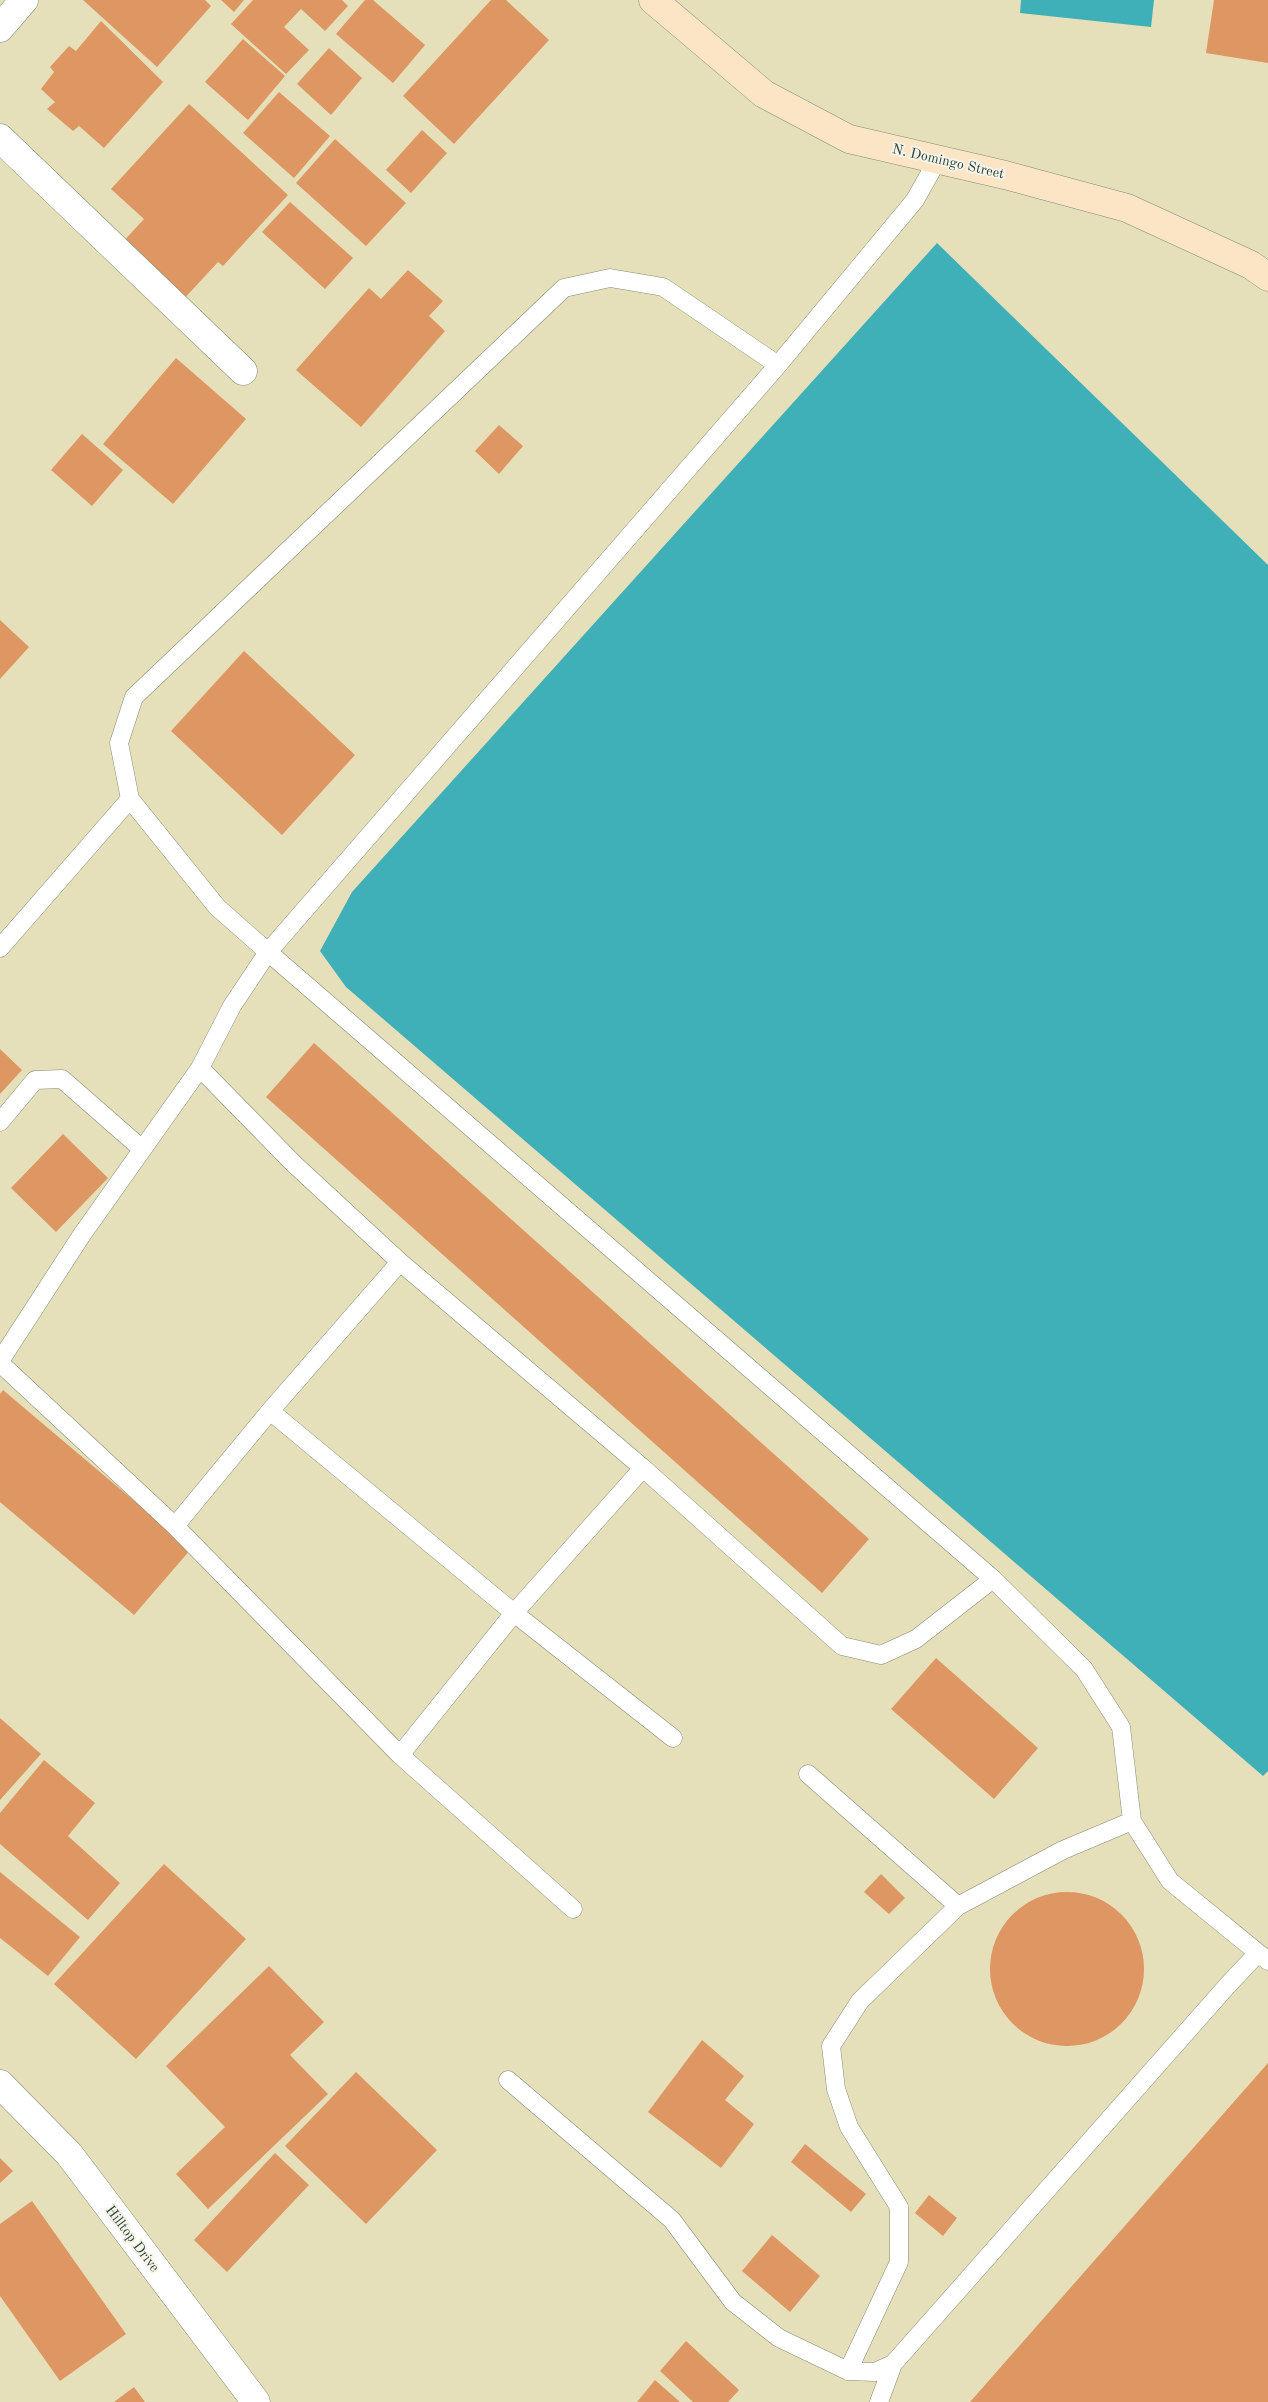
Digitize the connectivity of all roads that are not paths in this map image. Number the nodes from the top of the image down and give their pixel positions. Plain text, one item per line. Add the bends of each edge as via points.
1 (24, 0) edge
2 (653, 0) edge
3 (0, 28) edge
4 (0, 138) edge
5 (938, 159) junction
6 (1268, 278) edge
7 (778, 365) junction
8 (244, 371) dead end
9 (130, 799) junction
10 (0, 948) edge
11 (268, 952) junction
12 (200, 1068) junction
13 (0, 1122) edge
14 (142, 1149) junction
15 (400, 1262) junction
16 (0, 1362) edge
17 (270, 1411) junction
18 (643, 1468) junction
19 (176, 1526) junction
20 (993, 1579) junction
21 (514, 1613) junction
22 (673, 1738) dead end
23 (400, 1756) junction
24 (808, 1774) dead end
25 (1132, 1821) junction
26 (958, 1906) junction
27 (573, 1909) dead end
28 (1263, 1957) edge
29 (508, 2080) dead end
30 (0, 2084) edge
31 (893, 2364) junction
32 (848, 2371) junction
33 (256, 2402) edge
34 (879, 2402) edge

1 - 3 street
2 - 5 main road, N. Domingo Street via 764,94 849,139
4 - 8 street
5 - 6 main road, N. Domingo Street via 1127,208 1251,265
5 - 7 lane via 916,200
7 - 9 lane via 663,287 610,278 564,288 134,697 120,743
7 - 11 lane
9 - 10 lane
9 - 11 lane via 216,907
11 - 12 lane via 232,1006
11 - 20 lane
12 - 14 lane
12 - 15 lane via 294,1164
13 - 14 lane via 35,1080 62,1079
14 - 16 lane
15 - 17 lane
15 - 18 lane
16 - 19 lane
17 - 19 lane
17 - 21 lane
18 - 20 lane via 842,1646 881,1655 916,1639
18 - 21 lane
19 - 23 lane
20 - 25 lane via 1084,1669 1121,1727
21 - 22 lane
21 - 23 lane
23 - 27 lane
24 - 26 lane
25 - 26 lane via 1063,1850
25 - 28 lane via 1170,1881
26 - 32 lane via 860,2000 831,2046 836,2089 849,2127 899,2207 899,2262
28 - 31 lane via 1226,1986
29 - 32 lane via 672,2220 733,2302 779,2338
30 - 33 street, Hilltop Drive via 69,2154
31 - 32 lane via 875,2372
31 - 34 lane

